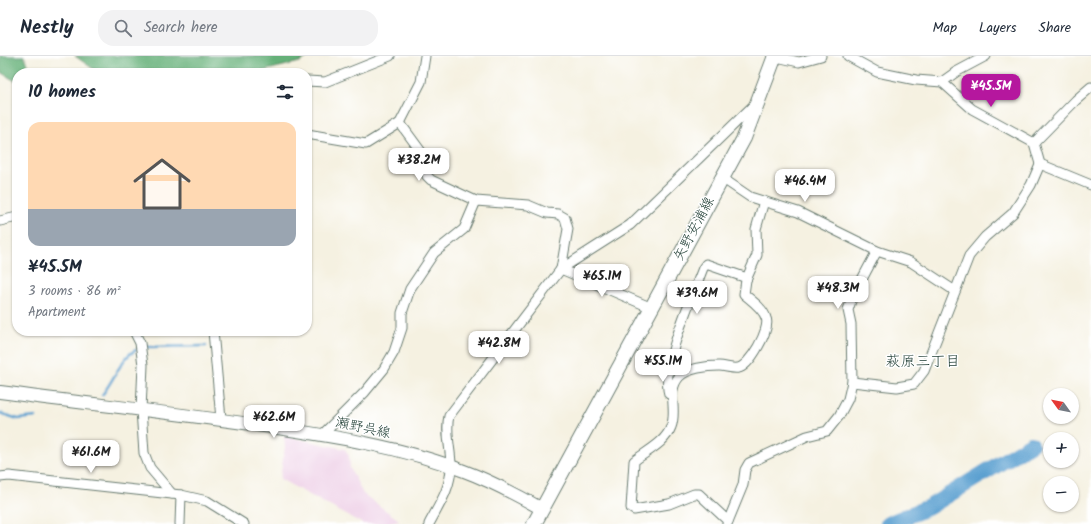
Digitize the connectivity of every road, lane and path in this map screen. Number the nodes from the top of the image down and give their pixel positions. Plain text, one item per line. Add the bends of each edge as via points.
1 (390, 56) edge
2 (425, 56) edge
3 (821, 56) edge
4 (986, 56) edge
5 (774, 57) edge
6 (852, 57) edge
7 (312, 81) edge
8 (942, 82) junction
9 (1091, 87) edge
10 (759, 99) junction
11 (400, 123) junction
12 (312, 135) edge
13 (1034, 143) junction
14 (1040, 164) junction
15 (722, 178) junction
16 (1091, 185) edge
17 (476, 201) junction
18 (764, 201) junction
19 (12, 218) edge
20 (0, 221) edge
21 (878, 251) junction
22 (561, 269) junction
23 (747, 278) junction
24 (955, 291) junction
25 (652, 308) junction
26 (136, 336) edge
27 (213, 336) edge
28 (852, 382) junction
29 (0, 392) edge
30 (672, 396) junction
31 (141, 410) junction
32 (220, 419) junction
33 (323, 434) junction
34 (451, 466) junction
35 (0, 477) edge
36 (172, 494) junction
37 (181, 495) junction
38 (542, 509) junction
39 (727, 522) edge
40 (180, 524) edge
41 (244, 524) edge
42 (429, 524) edge
43 (534, 524) edge

1 - 7 street via 325,82
2 - 11 street via 421,82
3 - 5 street via 799,62
4 - 8 street
5 - 10 main road, 矢野安浦線
6 - 8 street via 877,72
8 - 13 street via 972,109
9 - 13 street
10 - 15 main road, 矢野安浦線 via 744,138
10 - 22 street via 630,225
11 - 12 street via 366,144
11 - 17 street via 422,154 427,176
13 - 14 street
14 - 16 street
14 - 24 street via 1031,185 1013,213 985,237 969,256
15 - 18 street via 750,197
15 - 25 main road, 矢野安浦線
17 - 22 street via 528,205 565,218 568,229
17 - 33 street via 464,229 434,253 410,289 402,313 402,328 394,352 384,369
18 - 21 street via 798,212
18 - 23 street via 756,229 757,255
19 - 20 street
21 - 24 street via 911,262
21 - 28 street via 848,310 851,324
22 - 25 street
22 - 34 street via 449,416 447,425
23 - 30 street via 711,265 706,264 703,268 674,351 668,387
23 - 30 street via 744,294 760,308 767,319 760,344 746,364 738,368 706,367 680,376 673,386
24 - 28 street via 924,371 914,384 897,387
25 - 38 main road, 矢野安浦線
26 - 31 street via 143,364
27 - 32 street
28 - 39 street via 848,399 827,431 807,436 749,463 745,470 743,485
29 - 31 main road, 瀬野呉線
30 - 39 street via 675,415 671,428 662,441 634,461 631,508 639,510 669,504 699,494
31 - 32 main road, 瀬野呉線
31 - 36 street via 144,453 150,468
32 - 33 main road, 瀬野呉線
33 - 34 main road, 瀬野呉線
34 - 38 main road, 瀬野呉線 via 494,483
34 - 42 street via 448,490
35 - 36 street
36 - 37 street
37 - 40 street
37 - 41 street via 207,501
38 - 43 main road, 矢野安浦線

